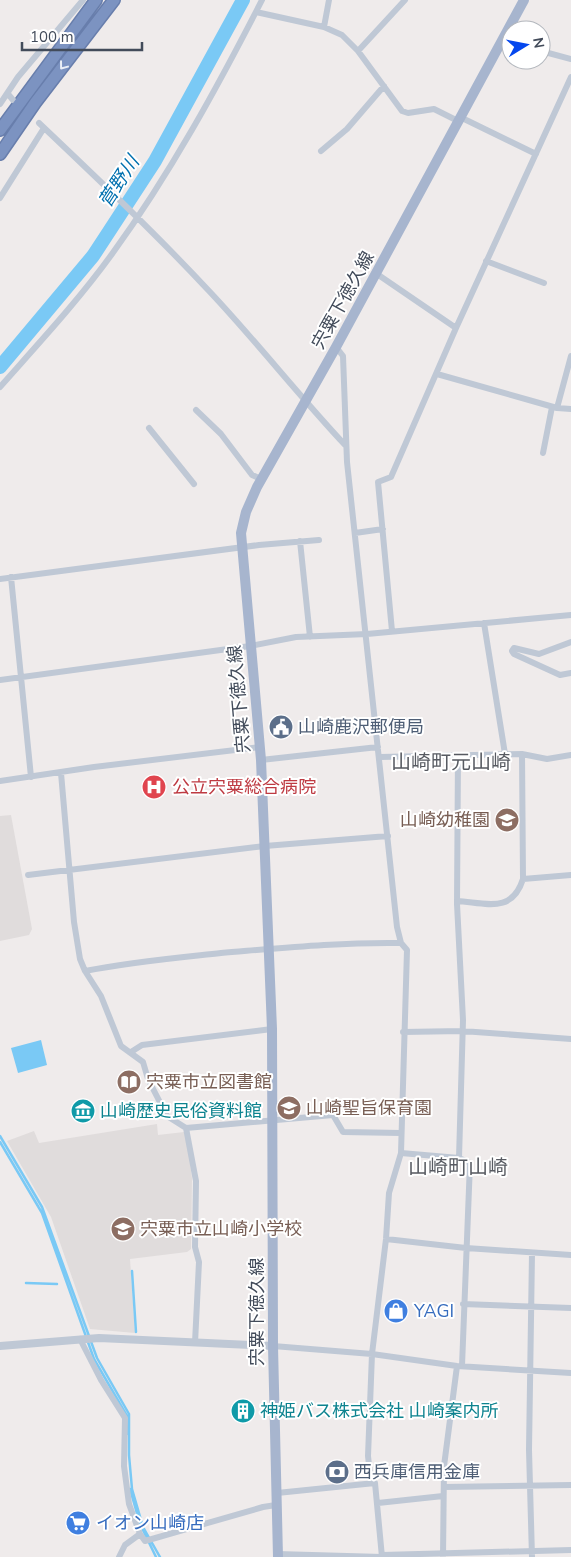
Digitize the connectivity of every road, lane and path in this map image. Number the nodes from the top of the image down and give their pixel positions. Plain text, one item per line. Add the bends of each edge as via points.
1 (83, 0) edge
2 (96, 0) edge
3 (114, 0) edge
4 (262, 0) edge
5 (329, 0) edge
6 (405, 0) edge
7 (524, 0) edge
8 (256, 12) junction
9 (516, 20) edge
10 (324, 27) junction
11 (358, 51) junction
12 (501, 52) edge
13 (551, 54) edge
14 (571, 59) edge
15 (571, 77) edge
16 (384, 86) junction
17 (8, 94) junction
18 (13, 100) dead end
19 (0, 104) edge
20 (459, 119) junction
21 (0, 130) edge
22 (321, 151) dead end
23 (0, 154) edge
24 (536, 154) junction
25 (0, 198) edge
26 (137, 216) junction
27 (486, 261) junction
28 (377, 274) junction
29 (544, 283) dead end
30 (456, 328) junction
31 (336, 347) junction
32 (571, 356) edge
33 (437, 374) junction
34 (0, 387) edge
35 (305, 402) junction
36 (555, 407) junction
37 (571, 409) edge
38 (196, 410) dead end
39 (149, 428) dead end
40 (346, 446) junction
41 (543, 453) dead end
42 (261, 479) junction
43 (194, 484) dead end
44 (383, 529) junction
45 (355, 533) junction
46 (319, 540) dead end
47 (300, 541) junction
48 (240, 547) junction
49 (11, 577) junction
50 (0, 579) edge
51 (571, 615) edge
52 (484, 623) junction
53 (392, 631) junction
54 (367, 634) junction
55 (310, 637) junction
56 (571, 642) edge
57 (250, 646) junction
58 (571, 673) edge
59 (22, 678) junction
60 (0, 680) edge
61 (260, 747) junction
62 (378, 747) junction
63 (505, 754) junction
64 (522, 754) junction
65 (458, 755) junction
66 (571, 755) edge
67 (380, 756) junction
68 (261, 760) junction
69 (61, 773) junction
70 (31, 777) junction
71 (0, 781) edge
72 (388, 836) junction
73 (265, 846) junction
74 (70, 870) junction
75 (28, 875) dead end
76 (571, 875) edge
77 (523, 879) junction
78 (457, 901) junction
79 (401, 943) junction
80 (267, 948) junction
81 (85, 971) junction
82 (272, 1029) junction
83 (462, 1031) junction
84 (403, 1032) junction
85 (571, 1039) edge
86 (131, 1052) junction
87 (274, 1120) junction
88 (186, 1128) junction
89 (402, 1133) junction
90 (401, 1153) junction
91 (459, 1158) junction
92 (386, 1239) junction
93 (466, 1248) junction
94 (532, 1253) junction
95 (571, 1255) edge
96 (463, 1304) junction
97 (530, 1306) junction
98 (571, 1308) edge
99 (80, 1339) junction
100 (195, 1343) junction
101 (0, 1346) edge
102 (273, 1346) junction
103 (372, 1354) junction
104 (460, 1366) junction
105 (530, 1370) junction
106 (571, 1373) edge
107 (371, 1483) junction
108 (571, 1485) edge
109 (530, 1486) junction
110 (444, 1487) junction
111 (276, 1493) junction
112 (443, 1496) junction
113 (378, 1503) junction
114 (276, 1505) junction
115 (140, 1534) junction
116 (571, 1550) edge
117 (532, 1554) edge
118 (382, 1555) junction
119 (443, 1555) edge
120 (278, 1556) edge
121 (297, 1556) edge
122 (119, 1557) edge

1 - 17 street via 18,77
2 - 21 highway
3 -> 23 highway
4 - 8 street
5 - 10 street
6 - 11 street
7 - 9 main road, 宍粟下徳久線
8 - 10 street
8 - 26 street via 207,106
10 - 11 street via 342,35
11 - 16 street
12 - 20 main road, 宍粟下徳久線
13 - 14 street
15 - 24 street
16 - 20 street via 402,111 434,109
16 - 22 street via 346,129
17 - 18 street
17 - 19 street
20 - 24 street
20 - 28 main road, 宍粟下徳久線
24 - 27 street
25 - 26 street via 42,126
26 - 34 street via 113,254 78,298
26 - 35 street via 211,293
27 - 29 street
27 - 30 street
28 - 30 street
28 - 31 main road, 宍粟下徳久線
30 - 33 street
31 - 35 main road, 宍粟下徳久線
31 - 40 street via 343,356
32 - 36 street
33 - 36 street
33 - 44 street via 391,477 378,482
35 - 40 street
35 - 42 main road, 宍粟下徳久線
36 - 37 street
36 - 41 street
38 - 42 street via 221,434 252,476
39 - 43 street
40 - 45 street
42 - 48 main road, 宍粟下徳久線 via 246,512
44 - 45 street
44 - 53 street
45 - 54 street
46 - 47 street
47 - 48 street
47 - 55 street
48 - 49 street
48 - 57 main road, 宍粟下徳久線
49 - 50 street
49 - 59 street
51 - 52 street
52 - 53 street
52 - 63 street
53 - 54 street
54 - 55 street
54 - 62 street
55 - 57 street
56 - 58 street via 539,654 514,648 512,651 560,675
57 - 59 street
57 - 61 main road, 宍粟下徳久線
59 - 60 street
59 - 70 street
61 - 68 main road, 宍粟下徳久線
61 - 69 street
62 - 67 street
62 - 68 street
63 - 64 street
63 - 65 street
64 - 66 street via 547,759
64 - 77 street
65 - 67 street
65 - 78 street
67 - 72 street
68 - 73 main road, 宍粟下徳久線
69 - 70 street
69 - 74 street
70 - 71 street
72 - 73 street
72 - 79 street
73 - 74 street
73 - 80 main road, 宍粟下徳久線
74 - 75 street
74 - 81 street via 76,936
76 - 77 street
77 - 78 street via 519,891 501,904
78 - 83 street
79 - 80 street via 350,942
79 - 84 street via 406,950
80 - 81 street via 124,963
80 - 82 main road, 宍粟下徳久線
81 - 86 street via 101,996 121,1046
82 - 86 street via 142,1045
82 - 87 main road, 宍粟下徳久線
83 - 84 street
83 - 85 street
83 - 91 street
84 - 89 street
86 - 88 street via 143,1062 167,1116
87 - 88 street
87 - 89 street via 333,1115 343,1132
87 - 102 main road, 宍粟下徳久線
88 - 100 street via 196,1181 195,1246 199,1262
89 - 90 street
90 - 91 street
90 - 92 street via 389,1193
91 - 93 street via 470,1163
92 - 93 street
92 - 103 street
93 - 94 street
93 - 96 street
94 - 95 street
94 - 97 street
96 - 97 street
96 - 104 street
97 - 98 street
97 - 105 street
99 - 100 street
99 - 101 street
99 - 115 street via 125,1418 124,1466 129,1504
100 - 102 street
102 - 103 street
102 - 111 main road, 宍粟下徳久線
103 - 104 street
103 - 107 street via 368,1456
104 - 105 street
104 - 110 street via 447,1442
105 - 106 street
105 - 109 street
107 - 111 street
107 - 113 street via 375,1483
108 - 109 street
109 - 110 street
109 - 117 street
110 - 112 street
111 - 114 main road, 宍粟下徳久線
112 - 113 street
112 - 119 street
113 - 118 street
114 - 115 street via 145,1541
114 - 120 main road, 宍粟下徳久線
115 - 122 street via 125,1545
116 - 117 street
117 - 119 street
118 - 119 street
118 - 121 street
120 - 121 street

